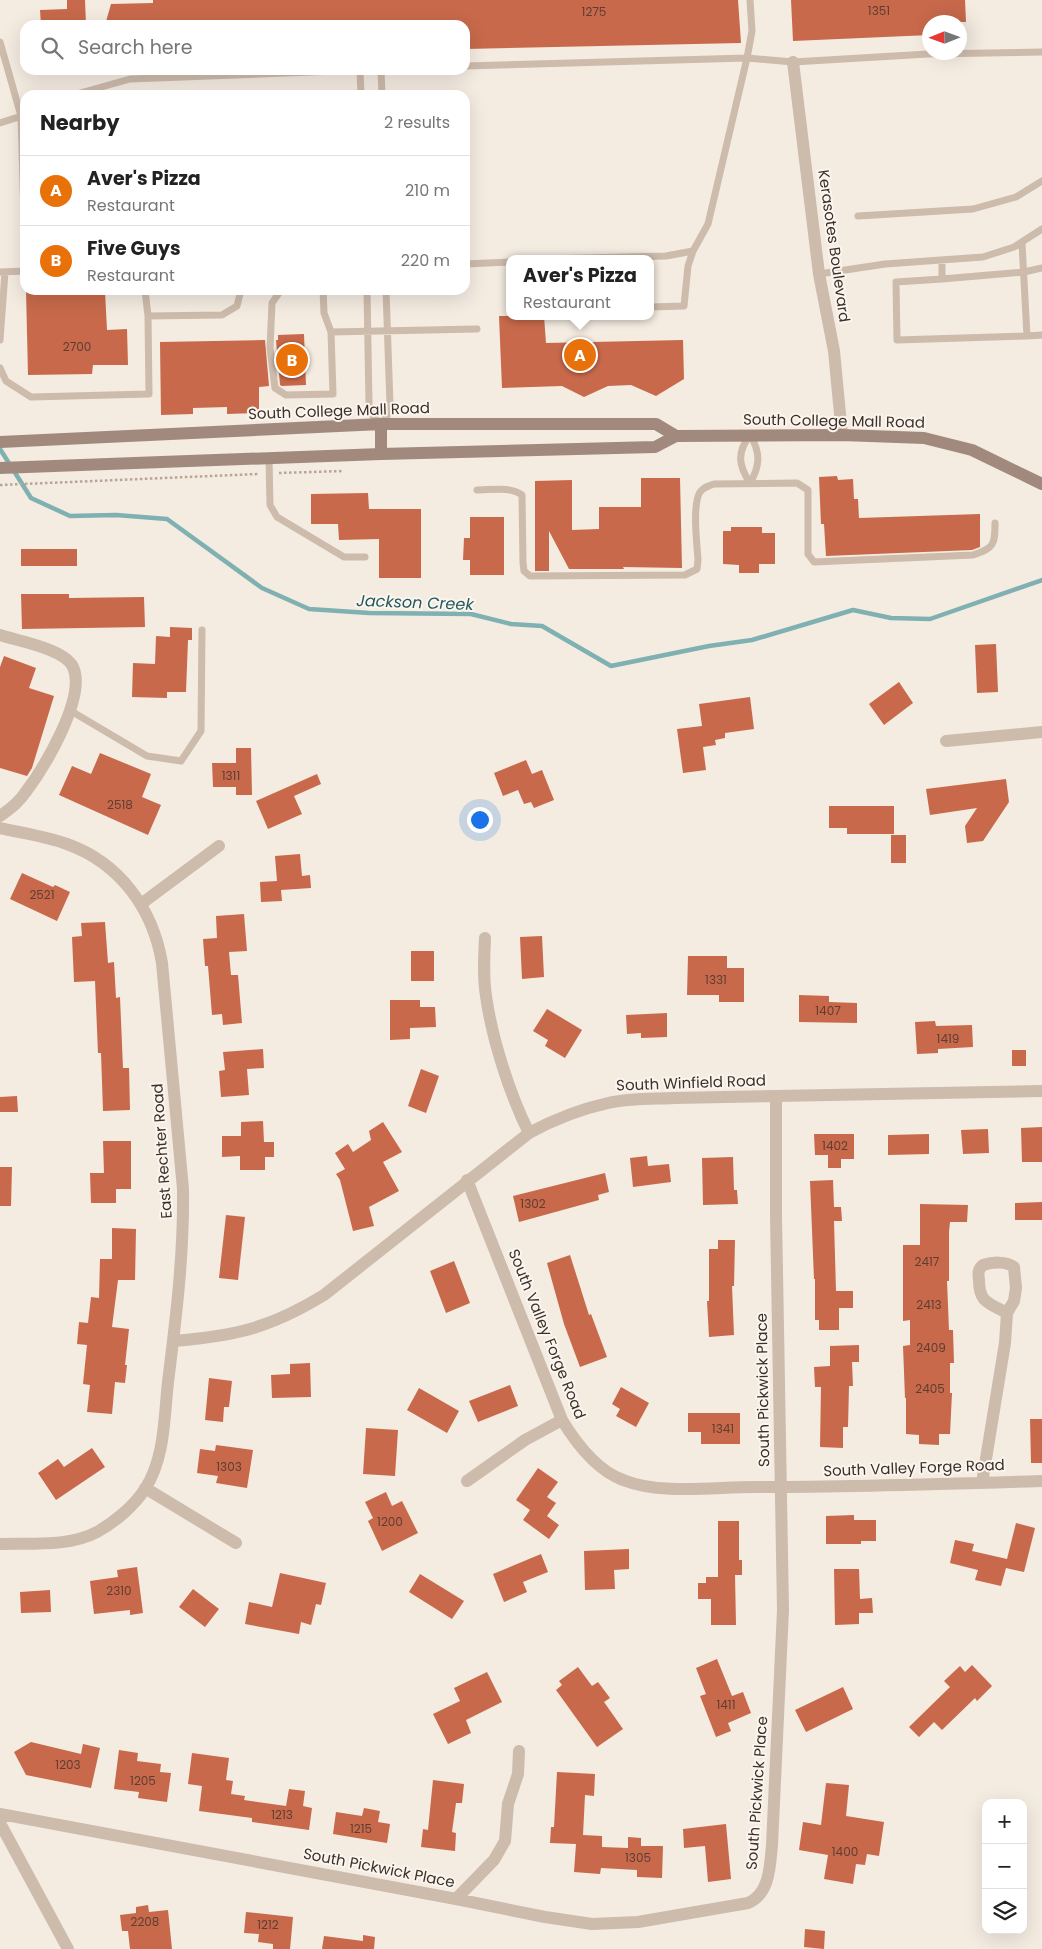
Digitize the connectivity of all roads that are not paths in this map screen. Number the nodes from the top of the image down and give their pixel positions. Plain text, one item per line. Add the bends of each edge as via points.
1 (750, 0) edge
2 (0, 42) edge
3 (1042, 52) edge
4 (747, 58) junction
5 (793, 62) junction
6 (470, 66) edge
7 (233, 75) edge
8 (361, 75) edge
9 (381, 75) edge
10 (91, 90) edge
11 (361, 90) edge
12 (382, 90) edge
13 (20, 106) edge
14 (20, 117) edge
15 (0, 123) edge
16 (1042, 180) edge
17 (858, 216) dead end
18 (1042, 229) edge
19 (1022, 243) junction
20 (693, 251) junction
21 (654, 256) edge
22 (942, 261) junction
23 (506, 262) edge
24 (470, 264) edge
25 (1042, 268) edge
26 (20, 271) edge
27 (2, 272) edge
28 (1024, 272) junction
29 (820, 274) junction
30 (942, 279) junction
31 (146, 295) edge
32 (240, 295) edge
33 (278, 295) edge
34 (323, 295) edge
35 (367, 295) edge
36 (386, 295) edge
37 (654, 307) edge
38 (148, 316) junction
39 (477, 329) dead end
40 (388, 331) junction
41 (331, 332) junction
42 (368, 332) junction
43 (1042, 335) edge
44 (1027, 336) junction
45 (0, 340) edge
46 (0, 368) edge
47 (381, 424) junction
48 (750, 435) junction
49 (842, 435) junction
50 (676, 436) junction
51 (4, 442) edge
52 (381, 454) junction
53 (269, 458) junction
54 (0, 468) edge
55 (750, 483) junction
56 (1042, 484) edge
57 (477, 490) dead end
58 (995, 523) dead end
59 (365, 557) dead end
60 (202, 630) dead end
61 (0, 635) edge
62 (71, 711) junction
63 (1042, 732) edge
64 (946, 741) dead end
65 (0, 816) edge
66 (0, 828) edge
67 (219, 846) dead end
68 (141, 904) junction
69 (486, 938) dead end
70 (1042, 1091) edge
71 (776, 1097) junction
72 (529, 1133) junction
73 (467, 1180) junction
74 (1007, 1313) dead end
75 (173, 1341) junction
76 (562, 1420) junction
77 (467, 1481) dead end
78 (1042, 1481) edge
79 (982, 1483) junction
80 (146, 1488) junction
81 (782, 1488) junction
82 (236, 1543) dead end
83 (0, 1544) edge
84 (519, 1752) dead end
85 (0, 1814) edge
86 (0, 1823) edge
87 (456, 1899) junction
88 (68, 1949) edge

1 - 4 lane via 752,31
2 - 13 lane
3 - 5 lane via 928,54
4 - 5 lane
4 - 6 lane
4 - 20 lane via 708,224
5 - 29 street, Kerasotes Boulevard
7 - 10 lane via 130,79
8 - 11 lane
9 - 12 lane
14 - 15 lane
16 - 17 lane via 1016,197 972,209
18 - 19 lane
19 - 22 lane via 984,257
19 - 28 lane
20 - 21 lane
20 - 37 lane via 688,266 684,306
22 - 29 lane via 885,264
22 - 30 lane
23 - 24 lane
25 - 28 lane
26 - 27 lane
27 - 45 lane
28 - 30 lane
28 - 44 lane
29 - 49 street, Kerasotes Boulevard via 834,352
30 - 44 lane via 896,282 897,340
31 - 38 lane
32 - 38 lane via 237,306 222,315
33 - 41 lane via 272,303 270,348 275,388 286,395 333,394
34 - 41 lane via 324,313
35 - 42 lane
36 - 40 lane
38 - 46 lane via 149,394 31,398 6,381
39 - 40 lane
40 - 42 lane
40 - 47 lane via 390,405
41 - 42 lane
42 - 47 lane via 369,404 372,415
43 - 44 lane
47 - 50 main road, South College Mall Road via 656,424
47 - 51 main road, South College Mall Road
47 - 52 main road
48 - 49 main road, South College Mall Road
48 - 50 main road, South College Mall Road
48 - 55 lane via 757,447 757,471
48 - 55 lane via 741,447 741,470
49 - 56 main road, South College Mall Road via 924,438 972,450
50 - 52 main road, South College Mall Road via 655,447
52 - 53 main road, South College Mall Road
53 - 54 main road, South College Mall Road
53 - 59 lane via 270,505 277,517 344,557
55 - 57 lane via 714,484 700,493 696,502 697,569 685,575 530,576 524,572 522,563 522,494 510,490
55 - 58 lane via 797,483 808,490 808,554 814,562 973,555 987,550 994,542
60 - 62 lane via 201,731 181,761 147,756
61 - 62 street via 59,653 72,666 76,682
62 - 65 street via 49,756 25,794
63 - 64 street
66 - 68 street, East Rechter Road via 86,852 120,877
67 - 68 street
68 - 75 street, East Rechter Road via 154,928 162,963 183,1189 182,1256
69 - 72 street via 486,997 499,1052
70 - 71 street, South Winfield Road
71 - 72 street, South Winfield Road via 624,1100 590,1109
71 - 81 street, South Pickwick Place
72 - 73 street, South Winfield Road
73 - 75 street, South Winfield Road via 324,1295 299,1310 257,1329 215,1338
73 - 76 street, South Valley Forge Road
74 - 79 street
75 - 80 street, East Rechter Road via 161,1447
76 - 77 street via 525,1440
76 - 81 street, South Valley Forge Road via 593,1459 614,1476 628,1482 656,1488
78 - 79 street, South Valley Forge Road
79 - 81 street, South Valley Forge Road
80 - 82 street
80 - 83 street, East Rechter Road via 129,1508 96,1532 64,1541
81 - 87 street, South Pickwick Place via 783,1610 777,1768 770,1869 758,1897 748,1903 612,1925 545,1917
84 - 87 street via 518,1774 508,1804 505,1841 494,1860
85 - 87 street, South Pickwick Place
86 - 88 street

